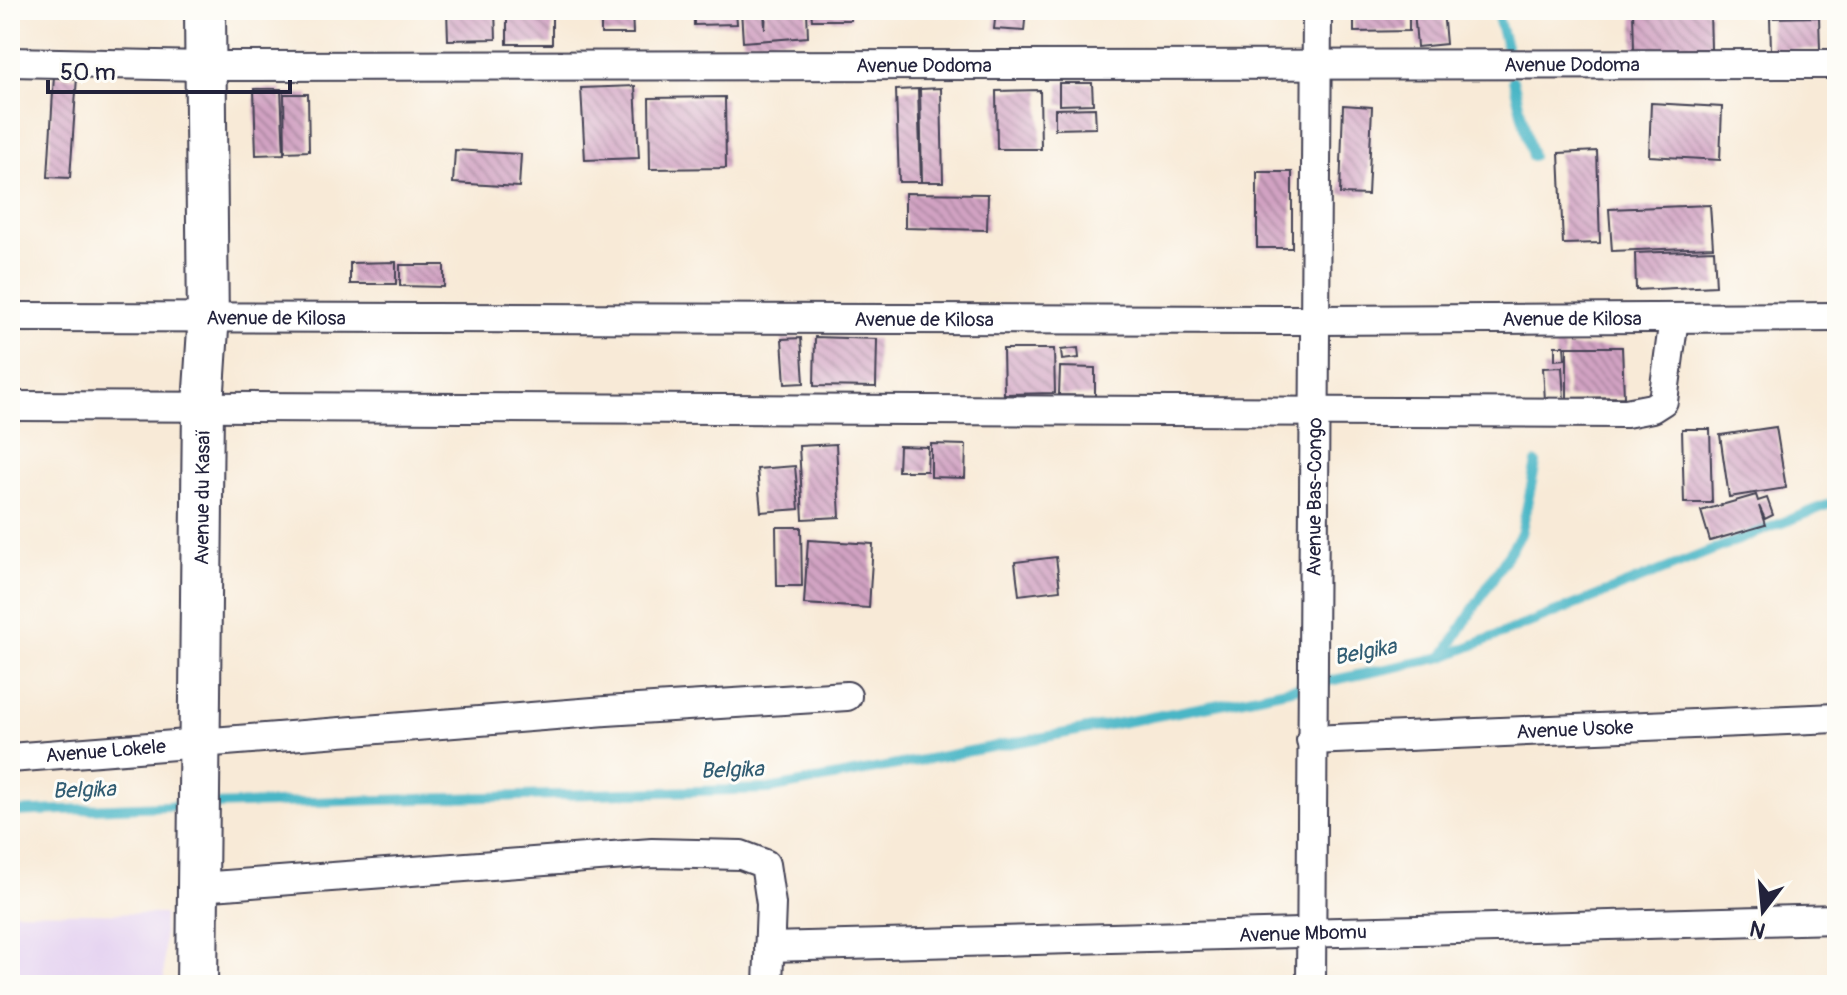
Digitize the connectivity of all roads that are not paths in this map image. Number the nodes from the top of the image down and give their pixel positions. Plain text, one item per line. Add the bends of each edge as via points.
1 (205, 10) edge
2 (1317, 10) edge
3 (10, 62) edge
4 (1837, 64) edge
5 (205, 66) junction
6 (1315, 66) junction
7 (10, 317) edge
8 (1837, 317) edge
9 (1674, 318) junction
10 (206, 320) junction
11 (1315, 320) junction
12 (203, 405) junction
13 (10, 406) edge
14 (1312, 409) junction
15 (847, 696) dead end
16 (1837, 718) edge
17 (1312, 730) junction
18 (202, 744) junction
19 (10, 758) edge
20 (199, 873) junction
21 (1837, 919) edge
22 (1311, 935) junction
23 (769, 947) junction
24 (197, 985) edge
25 (768, 985) edge
26 (1311, 985) edge

1 - 5 street, Avenue du Kasaï
2 - 6 street, Avenue Bas-Congo
3 - 5 street, Avenue Dodoma
4 - 6 street, Avenue Dodoma
5 - 6 street, Avenue Dodoma
5 - 10 street, Avenue du Kasaï
6 - 11 street, Avenue Bas-Congo
7 - 10 street, Avenue de Kilosa
8 - 9 street, Avenue de Kilosa
9 - 11 street, Avenue de Kilosa
9 - 14 street via 1663,401 1652,408 1626,413
10 - 11 street, Avenue de Kilosa
10 - 12 street, Avenue du Kasaï
11 - 14 street, Avenue Bas-Congo
12 - 13 street
12 - 14 street
12 - 18 street, Avenue du Kasaï
14 - 17 street, Avenue Bas-Congo
15 - 18 street, Avenue Lokele
16 - 17 street, Avenue Usoke
17 - 22 street, Avenue Bas-Congo
18 - 19 street, Avenue Lokele
18 - 20 street, Avenue du Kasaï
20 - 23 street via 652,853 741,855 765,864 771,904
20 - 24 street, Avenue du Kasaï
21 - 22 street, Avenue Mbomu
22 - 23 street, Avenue Mbomu
22 - 26 street, Avenue Bas-Congo
23 - 25 street

